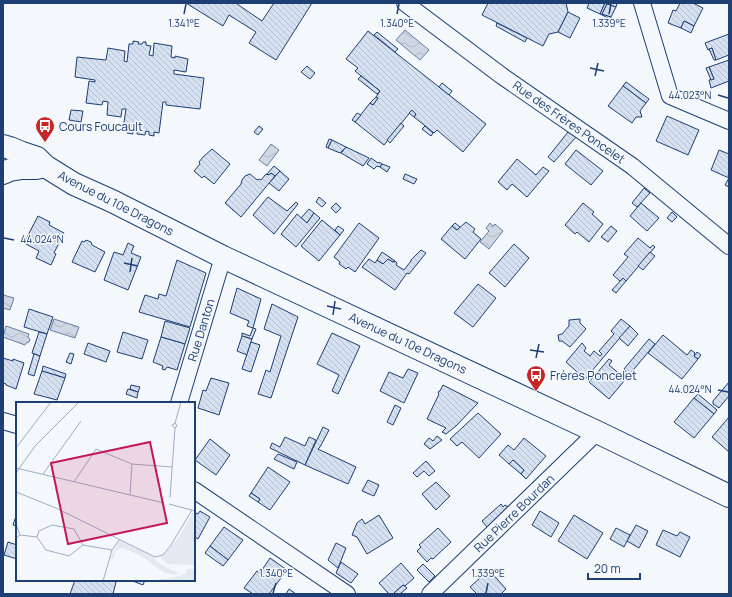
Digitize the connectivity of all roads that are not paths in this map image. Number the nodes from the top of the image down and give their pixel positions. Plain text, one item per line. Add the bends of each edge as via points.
1 (405, 3) edge
2 (642, 3) edge
3 (729, 121) edge
4 (3, 146) edge
5 (45, 166) junction
6 (3, 173) edge
7 (729, 246) edge
8 (223, 257) junction
9 (179, 402) edge
10 (3, 421) edge
11 (16, 425) edge
12 (597, 432) junction
13 (195, 491) edge
14 (729, 496) edge
15 (347, 594) edge
16 (430, 594) edge

1 - 7 street, Rue des Frères Poncelet via 502,76 632,166
2 - 3 street via 670,96
4 - 5 main road, Avenue du 10e Dragons via 37,158
5 - 6 main road, Avenue du 10e Dragons
5 - 8 main road, Avenue du 10e Dragons via 74,184
8 - 9 street, Rue Danton
8 - 12 main road, Avenue du 10e Dragons
10 - 11 street
12 - 14 main road, Avenue du 10e Dragons
12 - 16 street, Rue Pierre Bourdan
13 - 15 street

